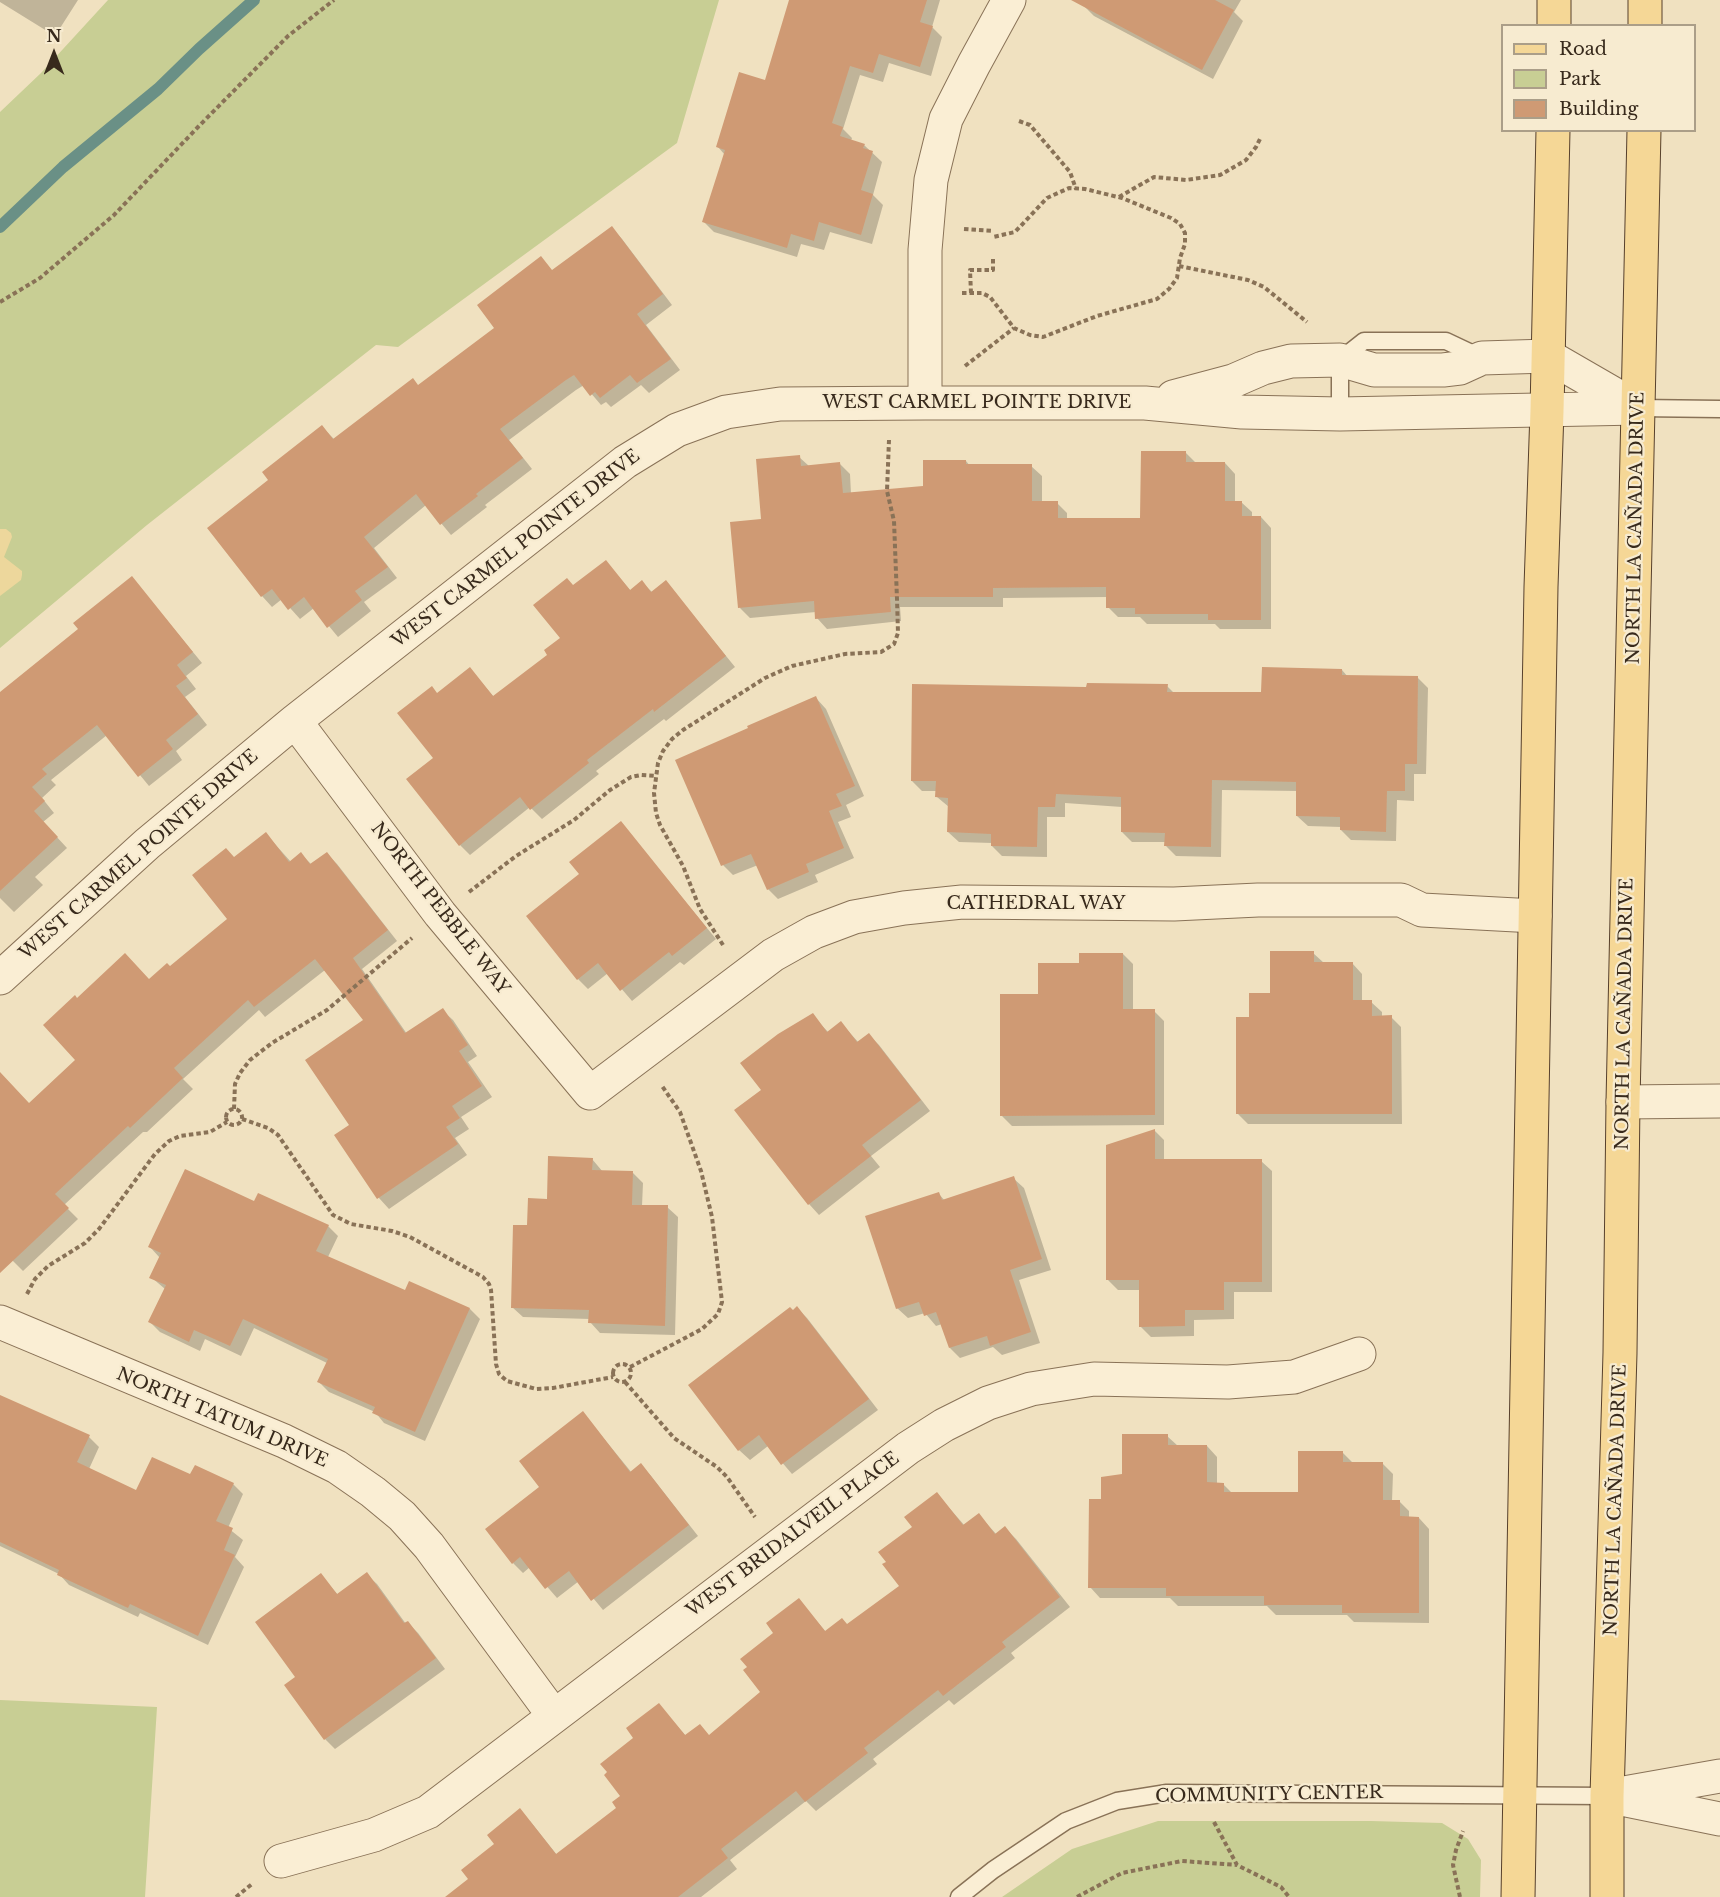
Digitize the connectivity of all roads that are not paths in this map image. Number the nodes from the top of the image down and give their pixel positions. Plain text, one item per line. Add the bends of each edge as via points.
1 (1009, 0) edge
2 (1554, 0) edge
3 (1645, 0) edge
4 (1554, 24) edge
5 (1645, 24) edge
6 (1553, 132) edge
7 (1644, 132) edge
8 (1548, 356) junction
9 (1340, 360) junction
10 (925, 403) junction
11 (1145, 403) junction
12 (1638, 408) junction
13 (1720, 409) edge
14 (1547, 411) junction
15 (1340, 414) junction
16 (295, 721) junction
17 (1535, 916) junction
18 (0, 978) edge
19 (590, 1093) joint
20 (1720, 1101) edge
21 (1623, 1102) junction
22 (5, 1324) edge
23 (1359, 1354) dead end
24 (554, 1716) junction
25 (1720, 1776) edge
26 (1520, 1795) junction
27 (1607, 1796) junction
28 (1720, 1819) edge
29 (281, 1861) dead end
30 (959, 1897) edge
31 (1518, 1897) edge
32 (1607, 1897) edge

1 - 10 street via 946,119 930,180 925,250
2 - 4 main road
3 - 5 main road
6 - 8 main road
7 - 12 main road, NORTH LA CAÑADA DRIVE
8 - 9 street, WEST CARMEL POINTE DRIVE via 1482,358 1460,368 1443,370 1374,370
8 - 12 street
8 - 14 main road
9 - 11 street, WEST CARMEL POINTE DRIVE via 1281,363 1215,387
9 - 15 lane
10 - 11 street, WEST CARMEL POINTE DRIVE
10 - 16 street, WEST CARMEL POINTE DRIVE via 780,404 726,412 678,430 625,462
11 - 15 street, WEST CARMEL POINTE DRIVE via 1242,412
12 - 13 lane
12 - 14 street, WEST CARMEL POINTE DRIVE
12 - 21 main road, NORTH LA CAÑADA DRIVE
14 - 15 street, WEST CARMEL POINTE DRIVE
14 - 17 main road
16 - 18 street, WEST CARMEL POINTE DRIVE via 147,844
16 - 19 street, NORTH PEBBLE WAY via 440,914
17 - 19 street, CATHEDRAL WAY via 1422,910 1401,900 1258,900 1174,904 962,902 855,917 814,932 773,955
17 - 26 main road
20 - 21 street
21 - 27 main road, NORTH LA CAÑADA DRIVE
22 - 24 street, NORTH TATUM DRIVE via 284,1441 337,1467 373,1492 429,1546
23 - 24 street, WEST BRIDALVEIL PLACE via 1294,1377 1228,1382 1094,1379 1032,1389 988,1403 908,1448
24 - 29 street, WEST BRIDALVEIL PLACE via 428,1812 374,1834
25 - 27 street, COMMUNITY CENTER
26 - 27 lane, COMMUNITY CENTER
26 - 30 lane, COMMUNITY CENTER via 1167,1793 1117,1801 1065,1821
26 - 31 main road
27 - 28 street, COMMUNITY CENTER
27 - 32 main road, NORTH LA CAÑADA DRIVE

